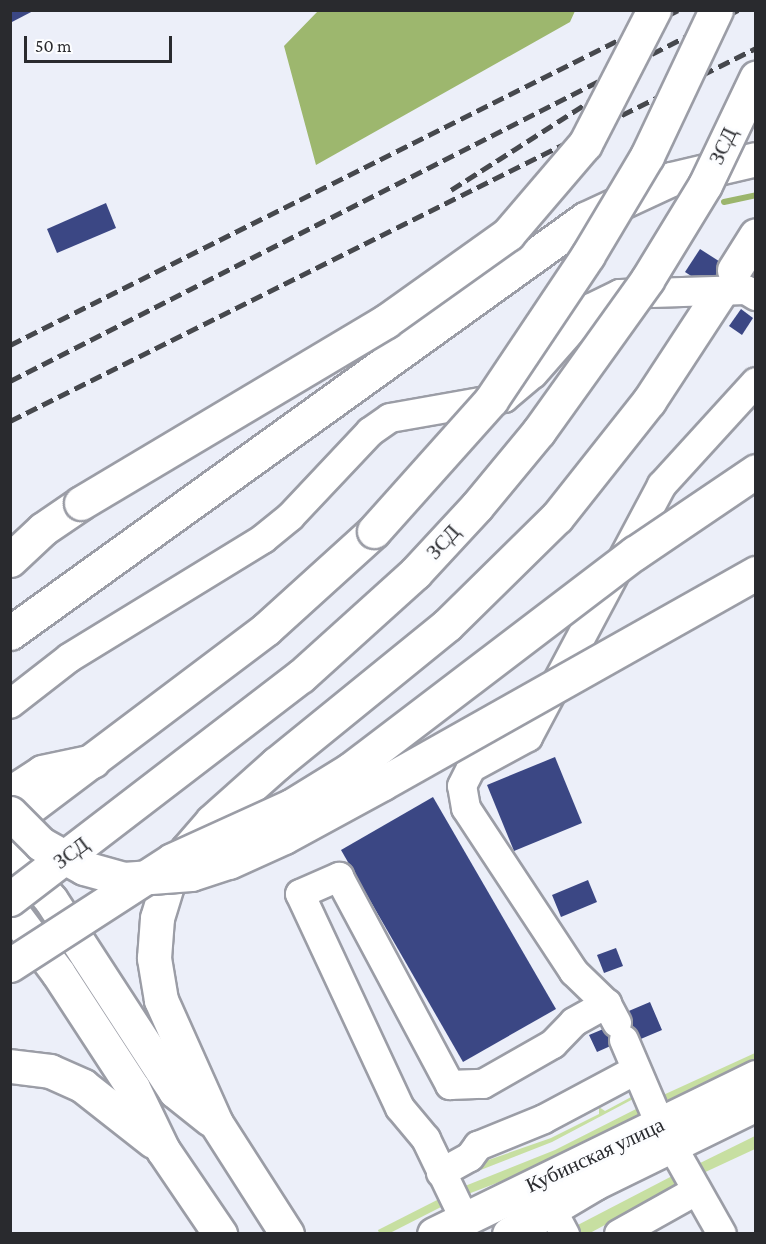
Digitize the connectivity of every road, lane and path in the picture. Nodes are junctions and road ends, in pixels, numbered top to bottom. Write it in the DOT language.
graph roads {
  1 [pos="654,10"];
  2 [pos="716,10"];
  3 [pos="756,78"];
  4 [pos="756,159"];
  5 [pos="756,235"];
  6 [pos="756,296"];
  7 [pos="756,382"];
  8 [pos="756,471"];
  9 [pos="10,560"];
  10 [pos="756,573"];
  11 [pos="10,633"];
  12 [pos="10,704"];
  13 [pos="93,761"];
  14 [pos="10,793"];
  15 [pos="10,813"];
  16 [pos="10,822"];
  17 [pos="10,852"];
  18 [pos="10,899"];
  19 [pos="10,909"];
  20 [pos="10,965"];
  21 [pos="616,1022"];
  22 [pos="10,1066"];
  23 [pos="636,1070"];
  24 [pos="756,1077"];
  25 [pos="756,1104"];
  26 [pos="216,1123"];
  27 [pos="666,1134"];
  28 [pos="163,1150"];
  29 [pos="441,1173"];
  30 [pos="696,1191"];
  31 [pos="190,1193"];
  32 [pos="464,1218"];
  33 [pos="558,1221"];
  34 [pos="201,1233"];
  35 [pos="220,1233"];
  36 [pos="287,1233"];
  37 [pos="434,1233"];
  38 [pos="509,1233"];
  39 [pos="619,1233"];
  40 [pos="722,1233"];
  1 -- 9 [label="main road, bridge"];
  2 -- 13 [label="main road, bridge"];
  3 -- 18 [label="main road, ЗСД, bridge"];
  4 -- 11 [label="main road"];
  5 -- 26 [label="main road"];
  6 -- 12 [label="lane"];
  7 -- 21 [label="lane"];
  8 -- 20 [label="main road, bridge"];
  10 -- 15 [label="main road, bridge"];
  13 -- 14 [label="main road"];
  13 -- 16 [label="main road"];
  17 -- 26 [label="main road"];
  19 -- 28 [label="main road"];
  21 -- 23 [label="lane"];
  21 -- 29 [label="lane"];
  22 -- 28 [label="main road"];
  23 -- 27 [label="lane"];
  23 -- 29 [label="lane"];
  24 -- 27 [label="main road, Кубинская улица"];
  25 -- 27 [label="main road, Кубинская улица"];
  26 -- 36 [label="main road"];
  27 -- 30 [label="lane"];
  27 -- 32 [label="main road, Кубинская улица"];
  27 -- 33 [label="main road, Кубинская улица"];
  28 -- 31 [label="main road"];
  29 -- 32 [label="lane"];
  30 -- 39 [label="lane"];
  30 -- 40 [label="lane"];
  31 -- 34 [label="main road"];
  31 -- 35 [label="main road"];
  32 -- 37 [label="main road, Кубинская улица"];
  33 -- 38 [label="main road, Кубинская улица"];
}
